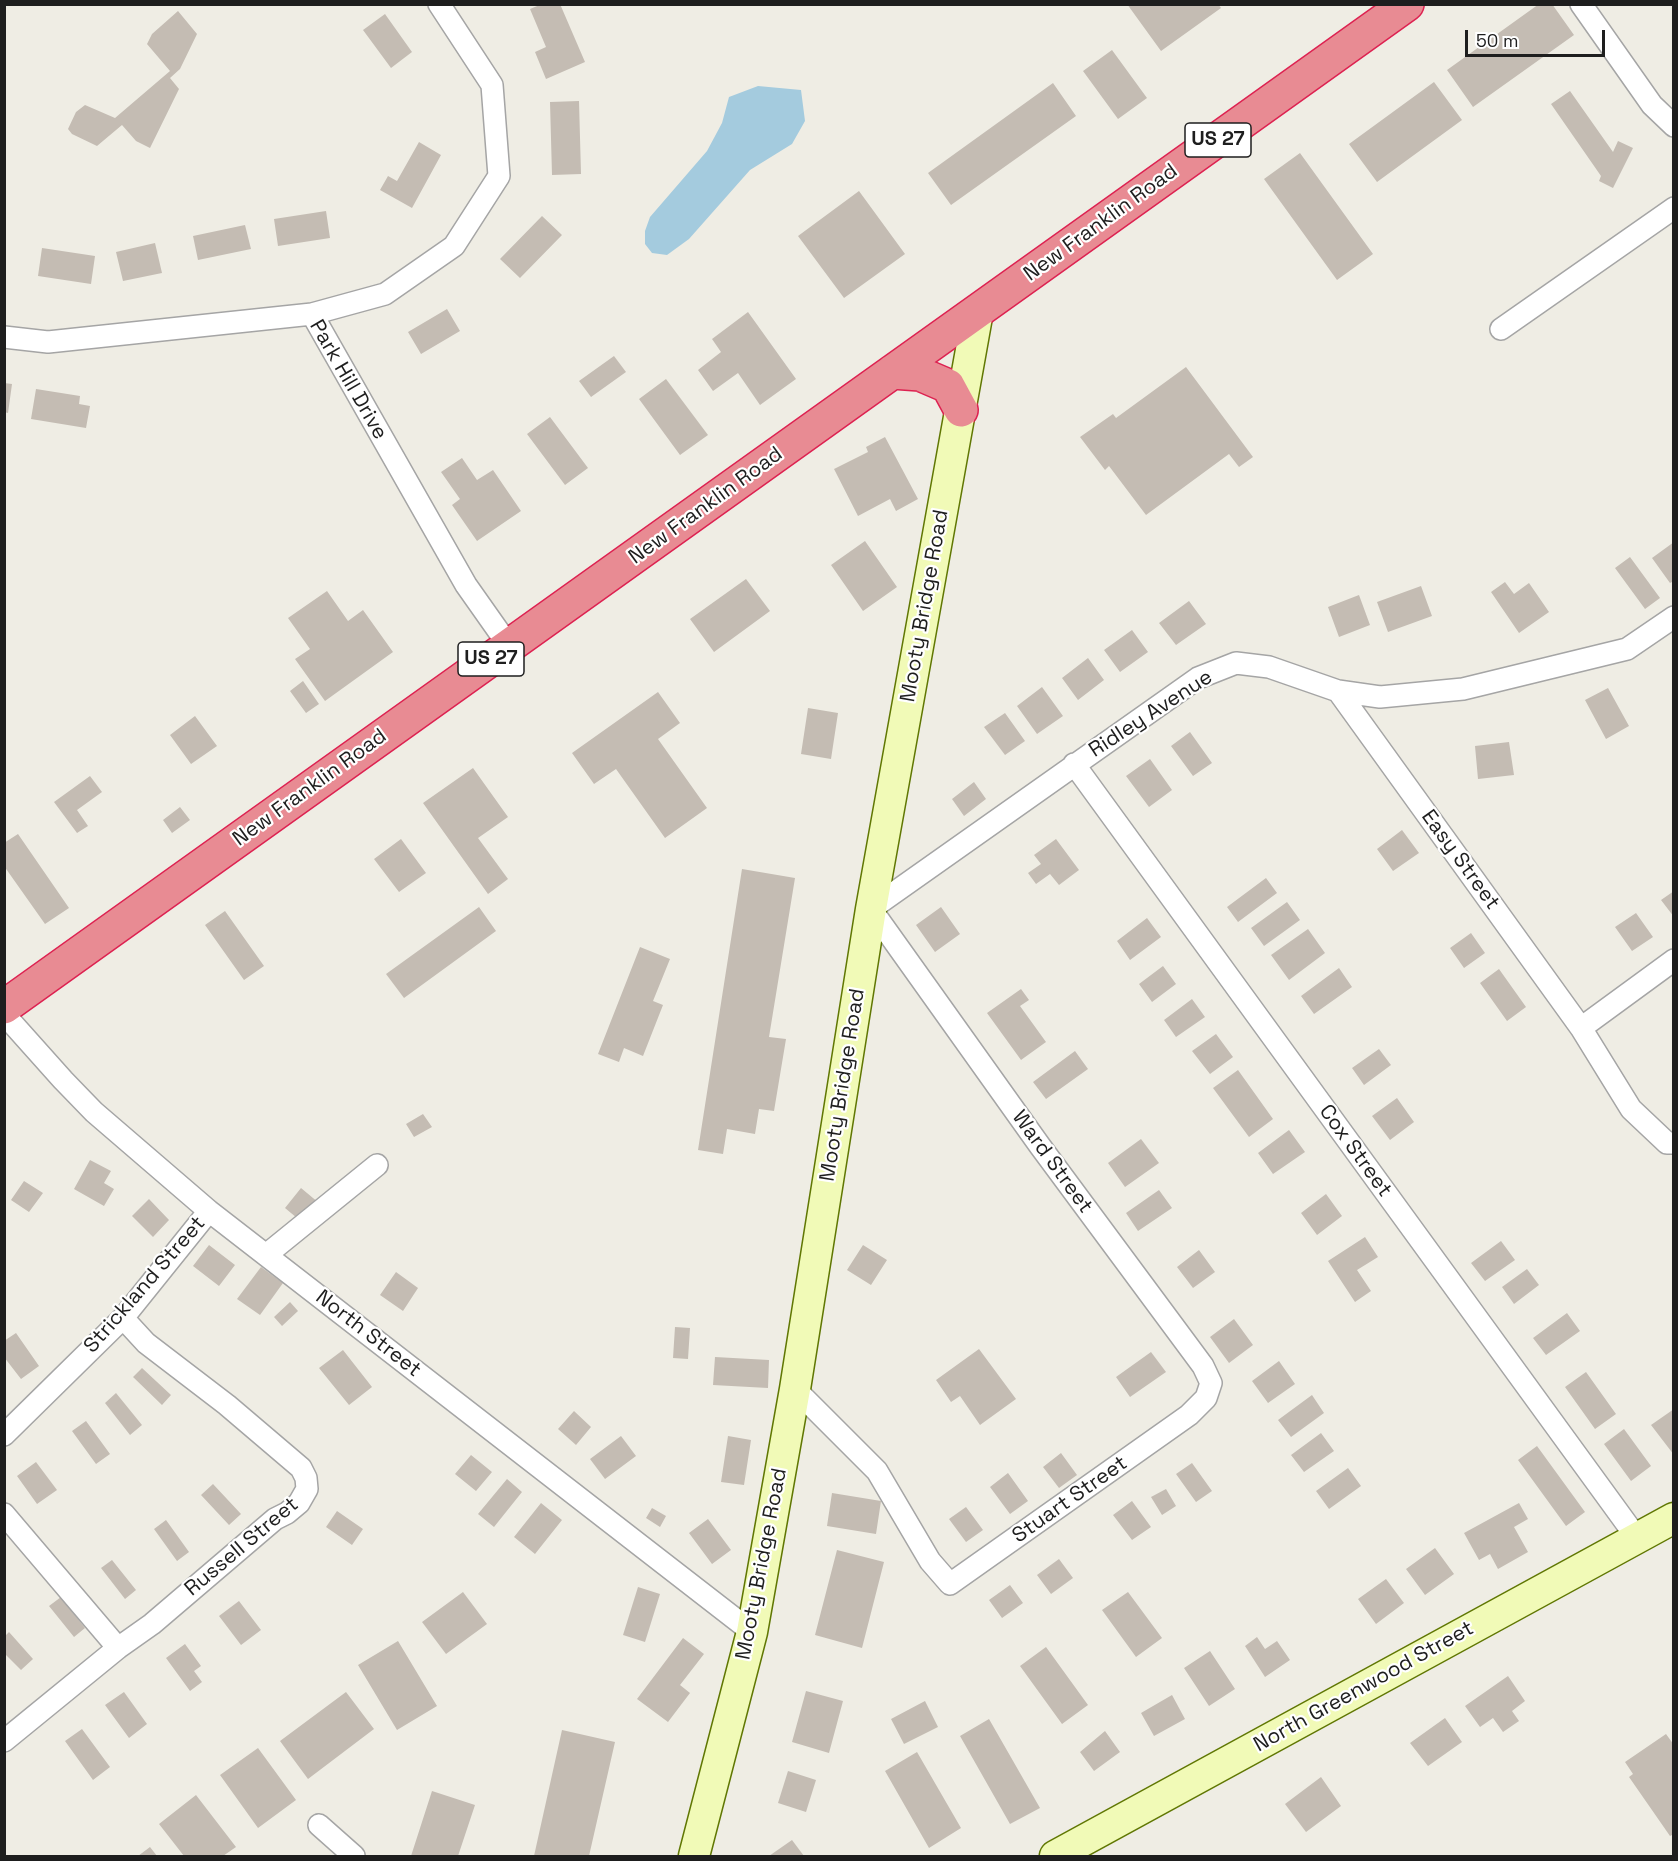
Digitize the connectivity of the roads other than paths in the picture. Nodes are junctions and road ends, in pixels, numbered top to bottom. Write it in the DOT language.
graph roads {
  1 [pos="440,4"];
  2 [pos="1407,4"];
  3 [pos="1581,4"];
  4 [pos="1674,126"];
  5 [pos="1674,208"];
  6 [pos="978,311"];
  7 [pos="312,314"];
  8 [pos="1501,329"];
  9 [pos="4,337"];
  10 [pos="892,372"];
  11 [pos="961,410"];
  12 [pos="1674,617"];
  13 [pos="509,646"];
  14 [pos="1338,691"];
  15 [pos="1074,764"];
  16 [pos="871,909"];
  17 [pos="1674,960"];
  18 [pos="4,1007"];
  19 [pos="4,1014"];
  20 [pos="1581,1028"];
  21 [pos="1674,1143"];
  22 [pos="377,1165"];
  23 [pos="209,1211"];
  24 [pos="266,1255"];
  25 [pos="123,1318"];
  26 [pos="795,1389"];
  27 [pos="1190,1415"];
  28 [pos="4,1435"];
  29 [pos="4,1514"];
  30 [pos="1674,1518"];
  31 [pos="1637,1538"];
  32 [pos="752,1632"];
  33 [pos="118,1648"];
  34 [pos="4,1741"];
  35 [pos="319,1825"];
  36 [pos="354,1857"];
  37 [pos="694,1857"];
  38 [pos="1054,1857"];
  1 -- 7 [label="street"];
  2 -- 6 [label="highway, New Franklin Road / US 27"];
  3 -- 4 [label="street"];
  5 -- 8 [label="street"];
  6 -- 10 [label="highway, New Franklin Road / US 27"];
  6 -- 11 [label="street, Mooty Bridge Road"];
  7 -- 9 [label="street, Park Hill Drive"];
  7 -- 13 [label="street, Park Hill Drive"];
  10 -- 11 [label="highway"];
  10 -- 13 [label="highway, New Franklin Road / US 27"];
  11 -- 16 [label="street, Mooty Bridge Road"];
  12 -- 14 [label="street, Ridley Avenue"];
  13 -- 18 [label="highway, New Franklin Road / US 27"];
  14 -- 15 [label="street, Ridley Avenue"];
  14 -- 20 [label="street, Easy Street"];
  15 -- 16 [label="street, Ridley Avenue"];
  15 -- 31 [label="street, Cox Street"];
  16 -- 26 [label="street, Mooty Bridge Road"];
  16 -- 27 [label="street, Ward Street"];
  17 -- 20 [label="street"];
  19 -- 23 [label="street, North Street"];
  20 -- 21 [label="street, Easy Street"];
  22 -- 24 [label="street"];
  23 -- 24 [label="street, North Street"];
  23 -- 25 [label="street, Strickland Street"];
  24 -- 32 [label="street, North Street"];
  25 -- 28 [label="street, Strickland Street"];
  25 -- 33 [label="street, Russell Street"];
  26 -- 27 [label="street, Stuart Street"];
  26 -- 32 [label="street, Mooty Bridge Road"];
  29 -- 33 [label="street"];
  30 -- 31 [label="street, North Greenwood Street"];
  31 -- 38 [label="street, North Greenwood Street"];
  32 -- 37 [label="street, Mooty Bridge Road"];
  33 -- 34 [label="street, Russell Street"];
  35 -- 36 [label="street"];
}
